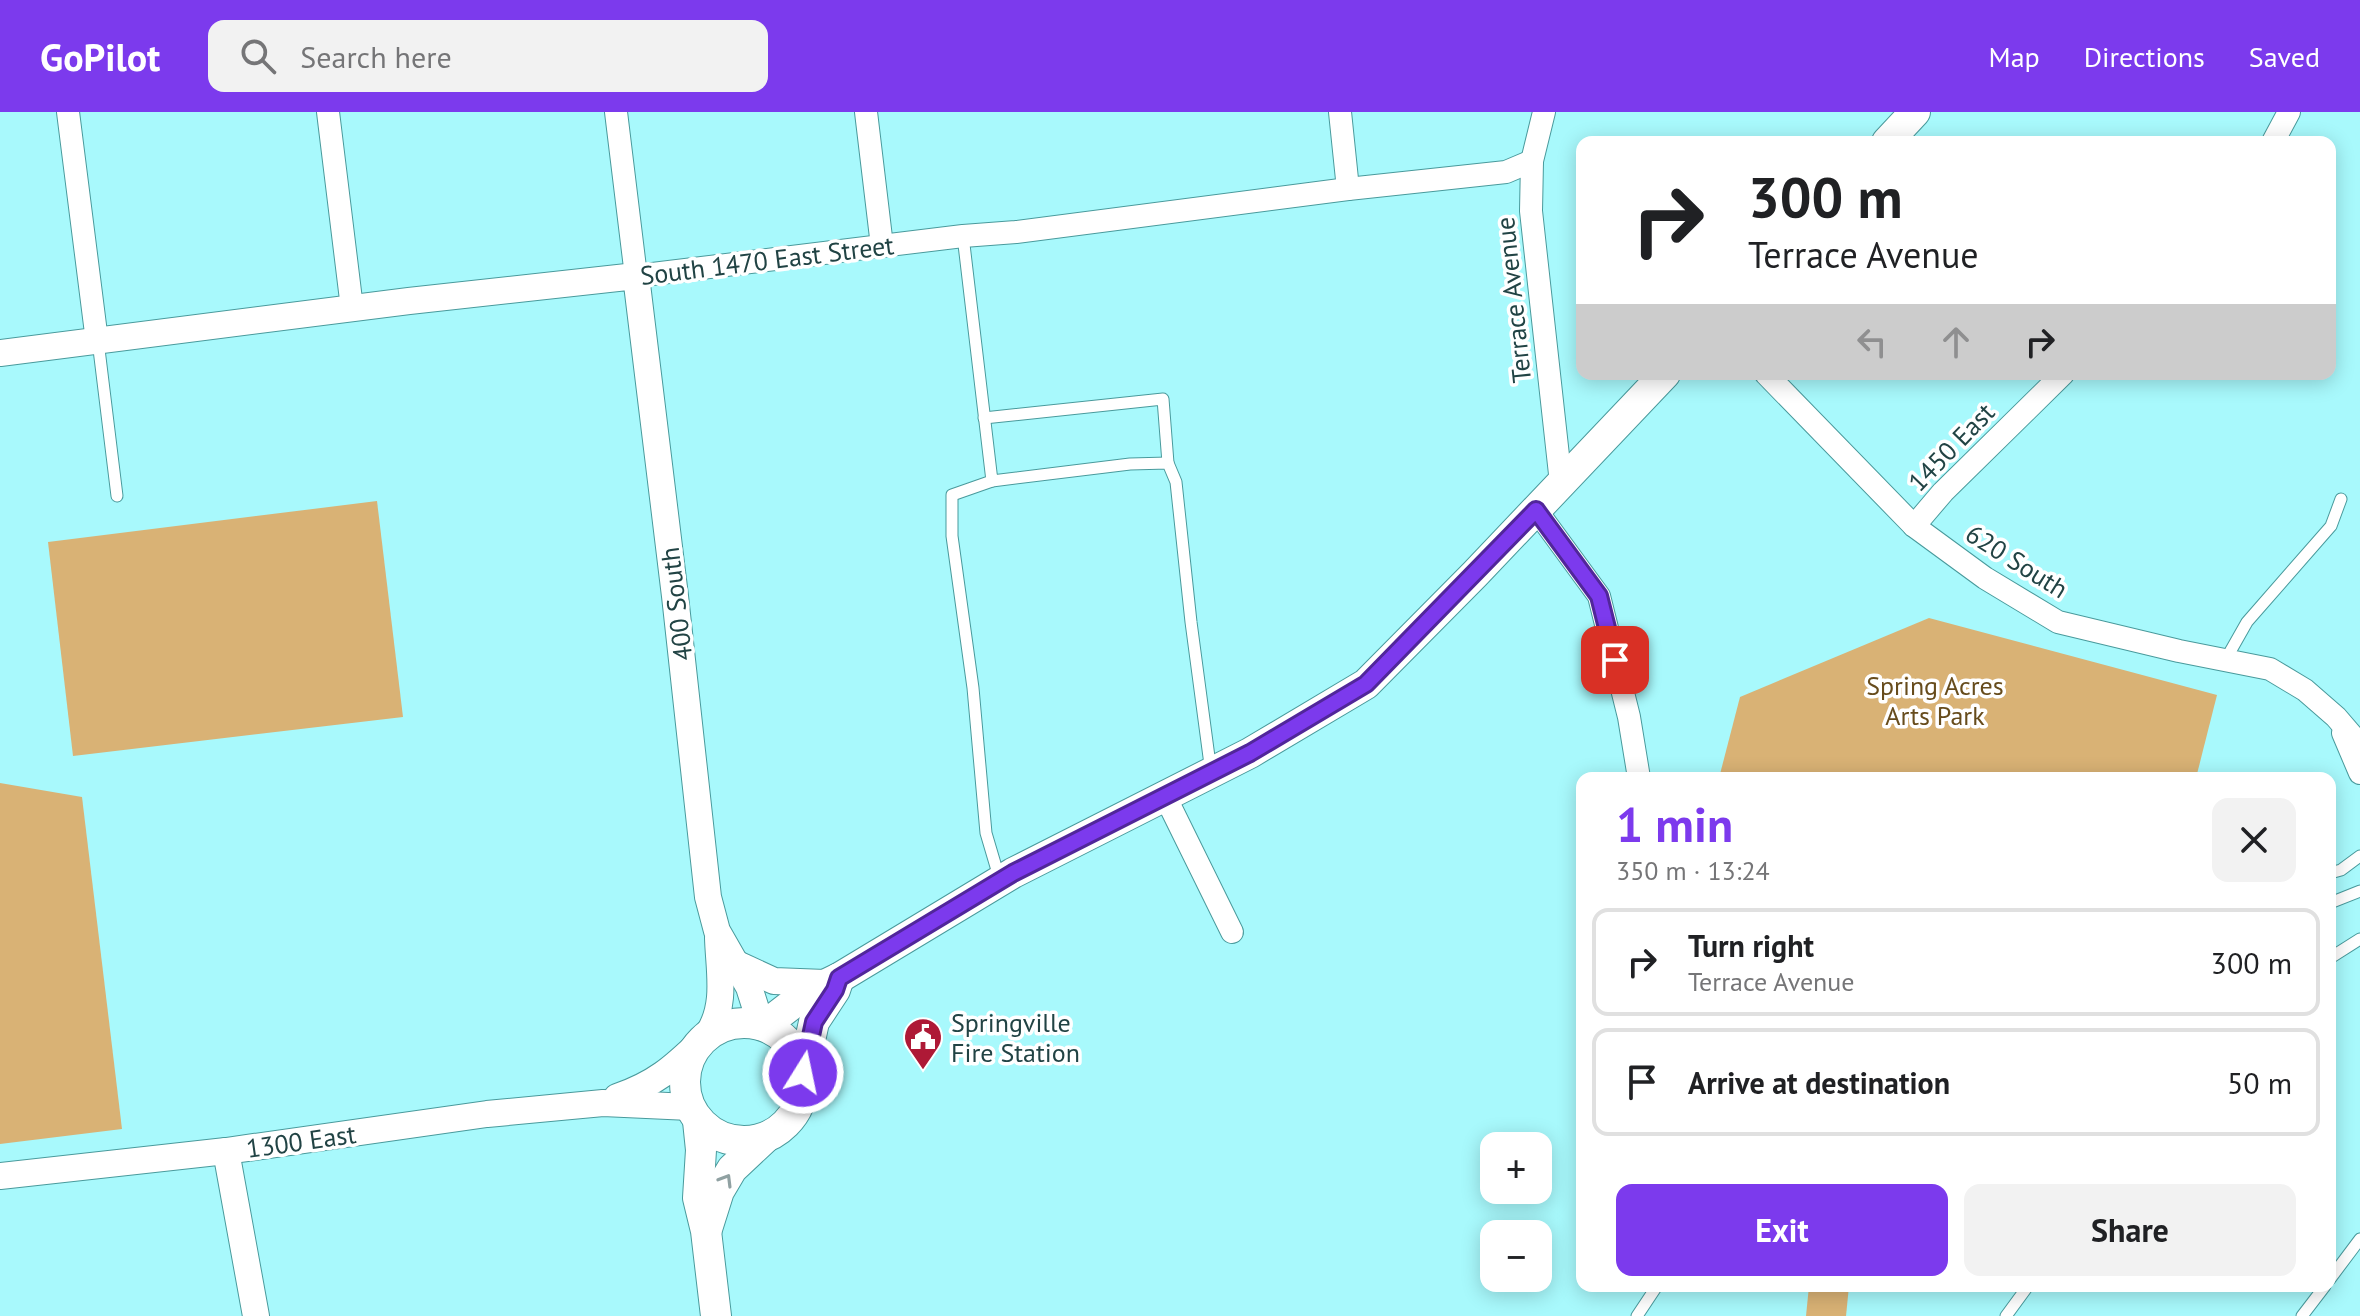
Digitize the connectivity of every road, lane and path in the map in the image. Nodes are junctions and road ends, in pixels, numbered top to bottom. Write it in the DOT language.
graph roads {
  1 [pos="68,112"];
  2 [pos="328,112"];
  3 [pos="616,112"];
  4 [pos="866,112"];
  5 [pos="1340,112"];
  6 [pos="1544,112"];
  7 [pos="1915,112"];
  8 [pos="2289,112"];
  9 [pos="1893,136"];
  10 [pos="2276,136"];
  11 [pos="1532,161"];
  12 [pos="1348,189"];
  13 [pos="963,236"];
  14 [pos="882,246"];
  15 [pos="636,276"];
  16 [pos="352,308"];
  17 [pos="97,341"];
  18 [pos="0,353"];
  19 [pos="1659,380"];
  20 [pos="1772,380"];
  21 [pos="2057,380"];
  22 [pos="984,418"];
  23 [pos="1168,463"];
  24 [pos="992,481"];
  25 [pos="1561,483"];
  26 [pos="117,496"];
  27 [pos="2341,499"];
  28 [pos="1536,510"];
  29 [pos="1914,526"];
  30 [pos="2226,659"];
  31 [pos="2336,717"];
  32 [pos="2360,745"];
  33 [pos="1638,772"];
  34 [pos="1211,773"];
  35 [pos="2360,773"];
  36 [pos="1165,796"];
  37 [pos="2360,856"];
  38 [pos="2336,871"];
  39 [pos="1000,881"];
  40 [pos="2360,891"];
  41 [pos="2336,901"];
  42 [pos="717,931"];
  43 [pos="1232,932"];
  44 [pos="2360,939"];
  45 [pos="2336,954"];
  46 [pos="735,963"];
  47 [pos="832,981"];
  48 [pos="763,1025"];
  49 [pos="705,1038"];
  50 [pos="803,1073"];
  51 [pos="603,1103"];
  52 [pos="694,1114"];
  53 [pos="764,1139"];
  54 [pos="226,1151"];
  55 [pos="0,1176"];
  56 [pos="706,1231"];
  57 [pos="2360,1239"];
  58 [pos="2336,1271"];
  59 [pos="1653,1292"];
  60 [pos="2024,1292"];
  61 [pos="2320,1292"];
  62 [pos="256,1316"];
  63 [pos="716,1316"];
  64 [pos="1637,1316"];
  65 [pos="2006,1316"];
  66 [pos="2302,1316"];
  1 -- 17 [label="street"];
  2 -- 16 [label="street"];
  3 -- 15 [label="street"];
  4 -- 14 [label="street"];
  5 -- 12 [label="street"];
  6 -- 11 [label="street, Terrace Avenue"];
  7 -- 9 [label="main road"];
  8 -- 10 [label="street"];
  11 -- 12 [label="street, South 1470 East Street"];
  11 -- 25 [label="street, Terrace Avenue"];
  12 -- 13 [label="street, South 1470 East Street"];
  13 -- 14 [label="street, South 1470 East Street"];
  13 -- 22 [label="lane"];
  14 -- 15 [label="street, South 1470 East Street"];
  15 -- 16 [label="street, South 1470 East Street"];
  15 -- 42 [label="street, 400 South"];
  16 -- 17 [label="street, South 1470 East Street"];
  17 -- 18 [label="street, South 1470 East Street"];
  17 -- 26 [label="lane"];
  19 -- 25 [label="main road"];
  20 -- 29 [label="street, 620 South"];
  21 -- 29 [label="street, 1450 East"];
  22 -- 23 [label="lane"];
  22 -- 24 [label="lane"];
  23 -- 24 [label="lane"];
  23 -- 34 [label="lane"];
  24 -- 39 [label="lane"];
  25 -- 28 [label="main road"];
  27 -- 30 [label="lane"];
  28 -- 33 [label="street"];
  28 -- 34 [label="main road"];
  29 -- 30 [label="street, 620 South"];
  30 -- 31 [label="street, 620 South"];
  31 -- 32 [label="street, 620 South"];
  31 -- 35 [label="street, 620 South"];
  34 -- 36 [label="main road"];
  36 -- 39 [label="main road"];
  36 -- 43 [label="street"];
  37 -- 38 [label="lane"];
  39 -- 47 [label="main road"];
  40 -- 41 [label="lane"];
  42 -- 46 [label="street, 400 South"];
  42 -- 49 [label="street, 400 South"];
  44 -- 45 [label="lane"];
  46 -- 47 [label="street"];
  46 -- 48 [label="street, 400 South"];
  47 -- 48 [label="main road"];
  47 -- 50 [label="main road"];
  48 -- 49 [label="main road"];
  48 -- 50 [label="main road"];
  49 -- 51 [label="street, 1300 East"];
  49 -- 52 [label="main road"];
  50 -- 53 [label="main road"];
  51 -- 52 [label="street, 1300 East"];
  51 -- 54 [label="street, 1300 East"];
  52 -- 53 [label="main road"];
  52 -- 56 [label="main road"];
  56 -- 53 [label="main road, one-way"];
  54 -- 55 [label="street, 1300 East"];
  54 -- 62 [label="street"];
  56 -- 63 [label="main road"];
  57 -- 58 [label="lane"];
  59 -- 64 [label="lane"];
  60 -- 65 [label="lane"];
  61 -- 66 [label="lane"];
}
